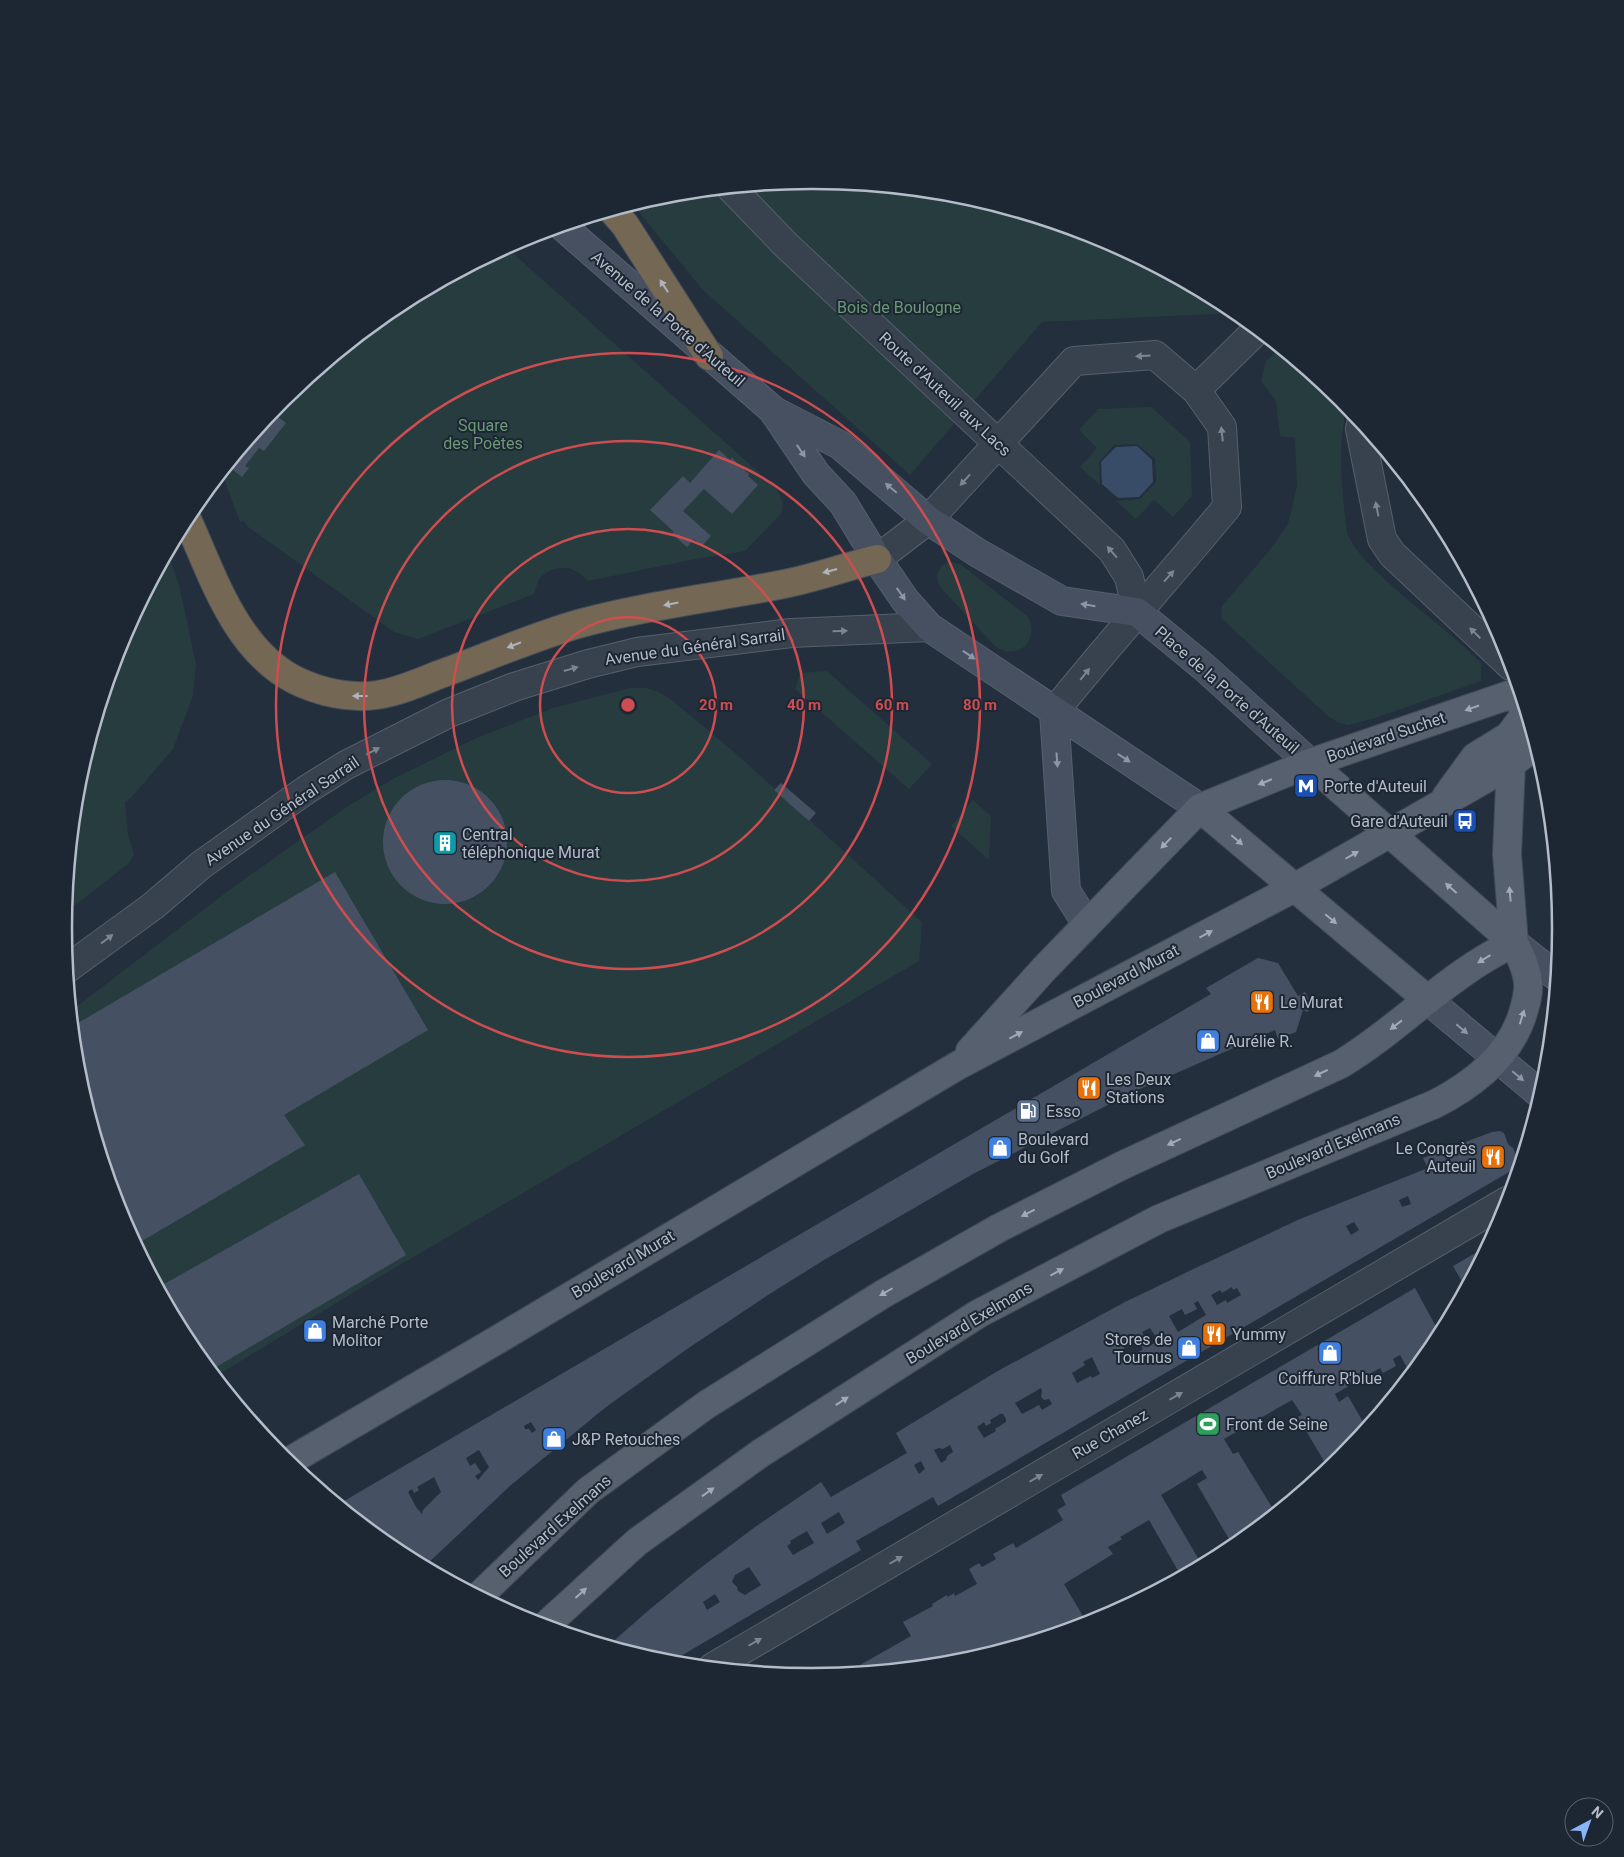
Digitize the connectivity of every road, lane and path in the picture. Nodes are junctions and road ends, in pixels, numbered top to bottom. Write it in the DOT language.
graph roads {
  1 [pos="737,193"];
  2 [pos="617,215"];
  3 [pos="567,231"];
  4 [pos="1252,335"];
  5 [pos="710,356"];
  6 [pos="1196,390"];
  7 [pos="774,411"];
  8 [pos="1361,433"];
  9 [pos="998,444"];
  10 [pos="928,520"];
  11 [pos="191,529"];
  12 [pos="877,559"];
  13 [pos="1137,612"];
  14 [pos="929,627"];
  15 [pos="1498,654"];
  16 [pos="1513,694"];
  17 [pos="1054,712"];
  18 [pos="1521,720"];
  19 [pos="1529,750"];
  20 [pos="1310,763"];
  21 [pos="1511,764"];
  22 [pos="1441,804"];
  23 [pos="1200,808"];
  24 [pos="1389,833"];
  25 [pos="1294,888"];
  26 [pos="1087,924"];
  27 [pos="1514,943"];
  28 [pos="73,964"];
  29 [pos="1550,971"];
  30 [pos="1428,1000"];
  31 [pos="1497,1058"];
  32 [pos="957,1066"];
  33 [pos="1533,1088"];
  34 [pos="1442,1100"];
  35 [pos="1496,1208"];
  36 [pos="296,1457"];
  37 [pos="484,1591"];
  38 [pos="551,1620"];
  39 [pos="721,1662"];
  1 -- 9 [label="street, Route d'Auteuil aux Lacs"];
  5 -- 2 [label="highway, one-way"];
  3 -- 5 [label="main road, Avenue de la Porte d'Auteuil"];
  4 -- 6 [label="street"];
  5 -- 7 [label="main road, Avenue de la Porte d'Auteuil"];
  6 -- 9 [label="street, one-way"];
  13 -- 6 [label="street, one-way"];
  10 -- 7 [label="main road, Avenue de la Porte d'Auteuil, one-way"];
  7 -- 12 [label="main road, Avenue de la Porte d'Auteuil, one-way"];
  15 -- 8 [label="street, one-way"];
  9 -- 10 [label="street, one-way"];
  13 -- 9 [label="street, Route d'Auteuil aux Lacs, one-way"];
  10 -- 12 [label="street"];
  13 -- 10 [label="main road, one-way"];
  12 -- 11 [label="highway, one-way"];
  12 -- 14 [label="main road, one-way"];
  17 -- 13 [label="street, one-way"];
  13 -- 20 [label="main road, Place de la Porte d'Auteuil"];
  14 -- 17 [label="main road, one-way"];
  28 -- 14 [label="street, Avenue du Général Sarrail, one-way"];
  16 -- 20 [label="main road, Boulevard Suchet, one-way"];
  17 -- 23 [label="main road, one-way"];
  17 -- 26 [label="main road, one-way"];
  18 -- 22 [label="main road"];
  19 -- 21 [label="main road"];
  20 -- 23 [label="main road, Boulevard Suchet, one-way"];
  20 -- 24 [label="main road, Place de la Porte d'Auteuil"];
  21 -- 22 [label="main road"];
  27 -- 21 [label="main road, one-way"];
  22 -- 24 [label="main road"];
  23 -- 25 [label="main road, one-way"];
  23 -- 26 [label="main road, Boulevard Murat, one-way"];
  25 -- 24 [label="main road, one-way"];
  27 -- 24 [label="main road, Place de la Porte d'Auteuil, one-way"];
  25 -- 30 [label="main road, one-way"];
  32 -- 25 [label="main road, Boulevard Murat, one-way"];
  26 -- 32 [label="main road, Boulevard Murat"];
  27 -- 29 [label="main road"];
  27 -- 30 [label="main road, one-way"];
  31 -- 27 [label="main road, Place de la Porte d'Auteuil, one-way"];
  30 -- 31 [label="main road, one-way"];
  30 -- 37 [label="main road, Boulevard Exelmans, one-way"];
  31 -- 33 [label="main road, one-way"];
  31 -- 34 [label="main road, Place de la Porte d'Auteuil"];
  32 -- 36 [label="main road, Boulevard Murat"];
  38 -- 34 [label="main road, Boulevard Exelmans, one-way"];
  39 -- 35 [label="street, Rue Chanez, one-way"];
}
